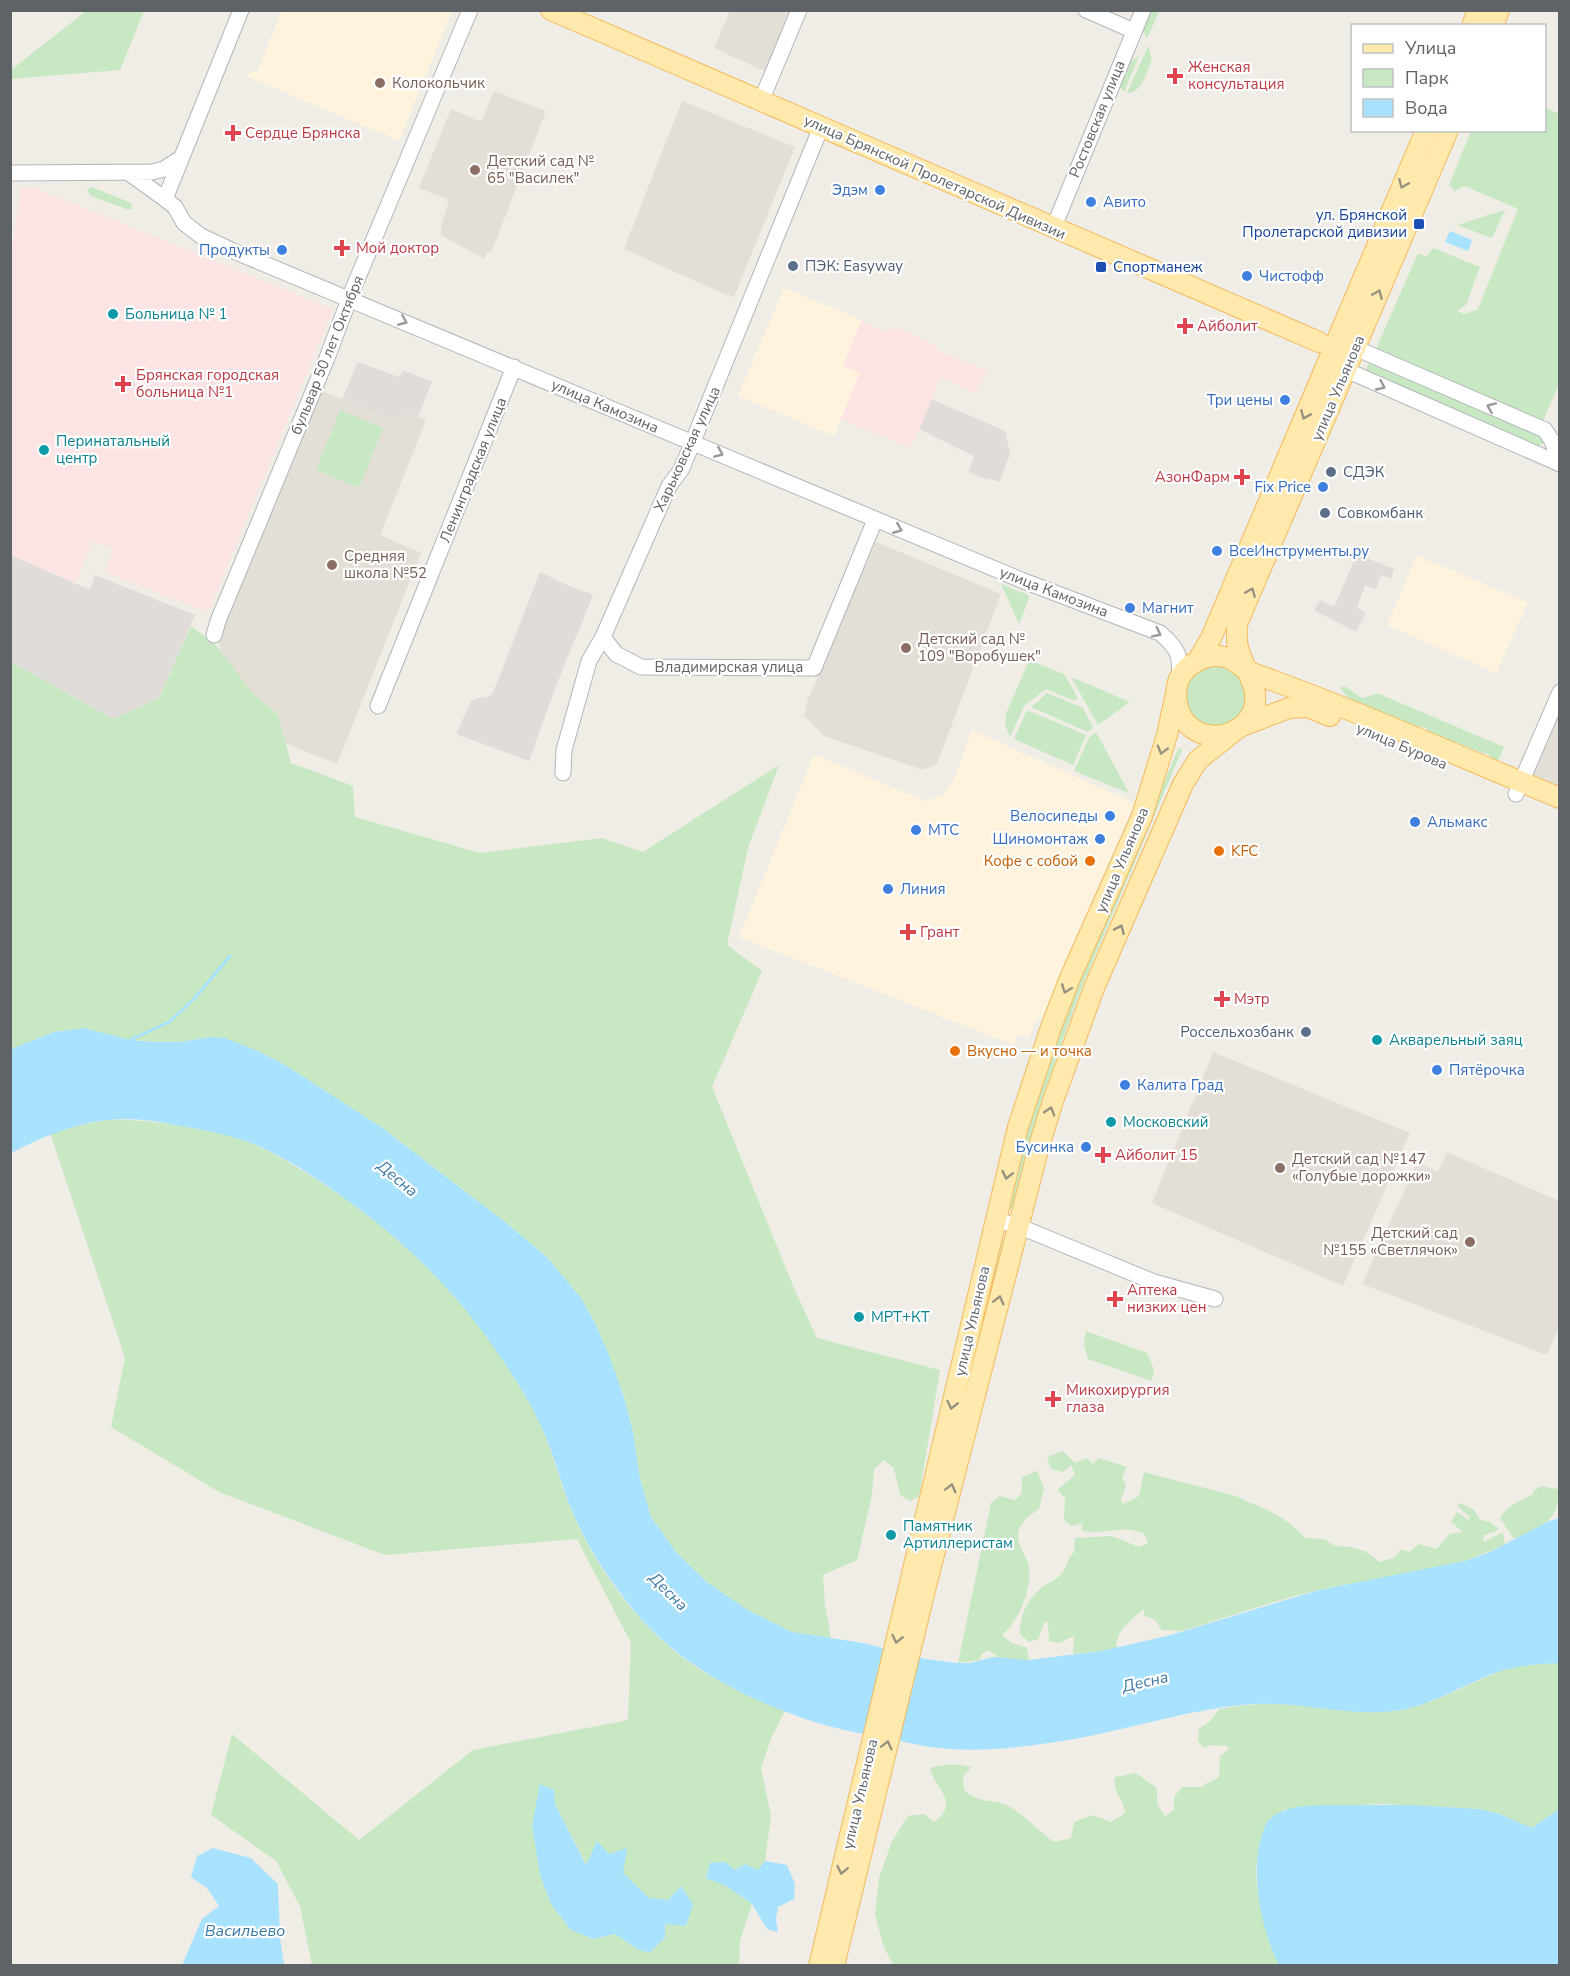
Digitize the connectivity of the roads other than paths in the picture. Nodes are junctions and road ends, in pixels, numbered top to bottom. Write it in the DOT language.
graph roads {
  1 [pos="242,10"];
  2 [pos="470,10"];
  3 [pos="551,10"];
  4 [pos="799,10"];
  5 [pos="1086,10"];
  6 [pos="1143,10"];
  7 [pos="1134,31"];
  8 [pos="761,101"];
  9 [pos="821,128"];
  10 [pos="1425,132"];
  11 [pos="1447,132"];
  12 [pos="181,158"];
  13 [pos="10,173"];
  14 [pos="129,173"];
  15 [pos="165,199"];
  16 [pos="1053,228"];
  17 [pos="349,298"];
  18 [pos="1328,341"];
  19 [pos="1355,348"];
  20 [pos="1327,362"];
  21 [pos="514,367"];
  22 [pos="1345,370"];
  23 [pos="693,442"];
  24 [pos="1560,463"];
  25 [pos="875,520"];
  26 [pos="214,635"];
  27 [pos="603,637"];
  28 [pos="1198,660"];
  29 [pos="1246,670"];
  30 [pos="1178,687"];
  31 [pos="1560,692"];
  32 [pos="378,706"];
  33 [pos="1237,730"];
  34 [pos="563,772"];
  35 [pos="1519,788"];
  36 [pos="1560,798"];
  37 [pos="1560,812"];
  38 [pos="996,1220"];
  39 [pos="1018,1226"];
  40 [pos="1215,1299"];
  41 [pos="918,1584"];
  42 [pos="819,1965"];
  43 [pos="834,1965"];
  1 -- 12 [label="street"];
  2 -- 17 [label="street, бульвар 50 лет Октября"];
  3 -- 8 [label="main road, улица Брянской Пролетарской Дивизии"];
  4 -- 8 [label="street"];
  5 -- 7 [label="street"];
  6 -- 7 [label="street, Ростовская улица"];
  7 -- 16 [label="street, Ростовская улица"];
  8 -- 9 [label="main road, улица Брянской Пролетарской Дивизии"];
  9 -- 16 [label="main road, улица Брянской Пролетарской Дивизии"];
  9 -- 23 [label="street, Харьковская улица"];
  10 -- 18 [label="main road, улица Ульянова, one-way"];
  19 -- 11 [label="main road, улица Ульянова, one-way"];
  12 -- 14 [label="street"];
  12 -- 15 [label="street"];
  13 -- 14 [label="street"];
  14 -- 15 [label="street, улица Камозина"];
  15 -- 17 [label="street, улица Камозина"];
  16 -- 18 [label="main road, улица Брянской Пролетарской Дивизии"];
  17 -- 21 [label="street, улица Камозина, one-way"];
  17 -- 26 [label="street, бульвар 50 лет Октября"];
  18 -- 19 [label="street, улица Брянской Пролетарской Дивизии"];
  18 -- 20 [label="main road, улица Ульянова"];
  19 -- 22 [label="main road, улица Ульянова"];
  24 -- 19 [label="street, улица Брянской Пролетарской Дивизии, one-way"];
  20 -- 22 [label="street, улица Брянской Пролетарской Дивизии"];
  20 -- 28 [label="main road, улица Ульянова, one-way"];
  21 -- 23 [label="street, улица Камозина"];
  21 -- 32 [label="street, Ленинградская улица"];
  22 -- 24 [label="street, улица Брянской Пролетарской Дивизии, one-way"];
  29 -- 22 [label="main road, улица Ульянова, one-way"];
  23 -- 25 [label="street, улица Камозина, one-way"];
  23 -- 27 [label="street, Харьковская улица"];
  25 -- 27 [label="street, Владимирская улица"];
  25 -- 30 [label="street, улица Камозина, one-way"];
  27 -- 34 [label="street, Харьковская улица"];
  28 -- 29 [label="main road"];
  28 -- 30 [label="main road"];
  29 -- 33 [label="main road"];
  29 -- 35 [label="main road, улица Бурова"];
  30 -- 33 [label="main road"];
  30 -- 38 [label="main road, улица Ульянова, one-way"];
  31 -- 35 [label="street"];
  33 -- 35 [label="main road, улица Бурова"];
  39 -- 33 [label="main road, улица Ульянова, one-way"];
  35 -- 36 [label="main road, улица Бурова"];
  35 -- 37 [label="main road, улица Бурова"];
  38 -- 39 [label="street"];
  38 -- 41 [label="main road, улица Ульянова, one-way"];
  39 -- 40 [label="street"];
  41 -- 39 [label="main road, улица Ульянова, one-way"];
  41 -- 42 [label="main road, улица Ульянова, one-way"];
  43 -- 41 [label="main road, улица Ульянова, one-way"];
}
